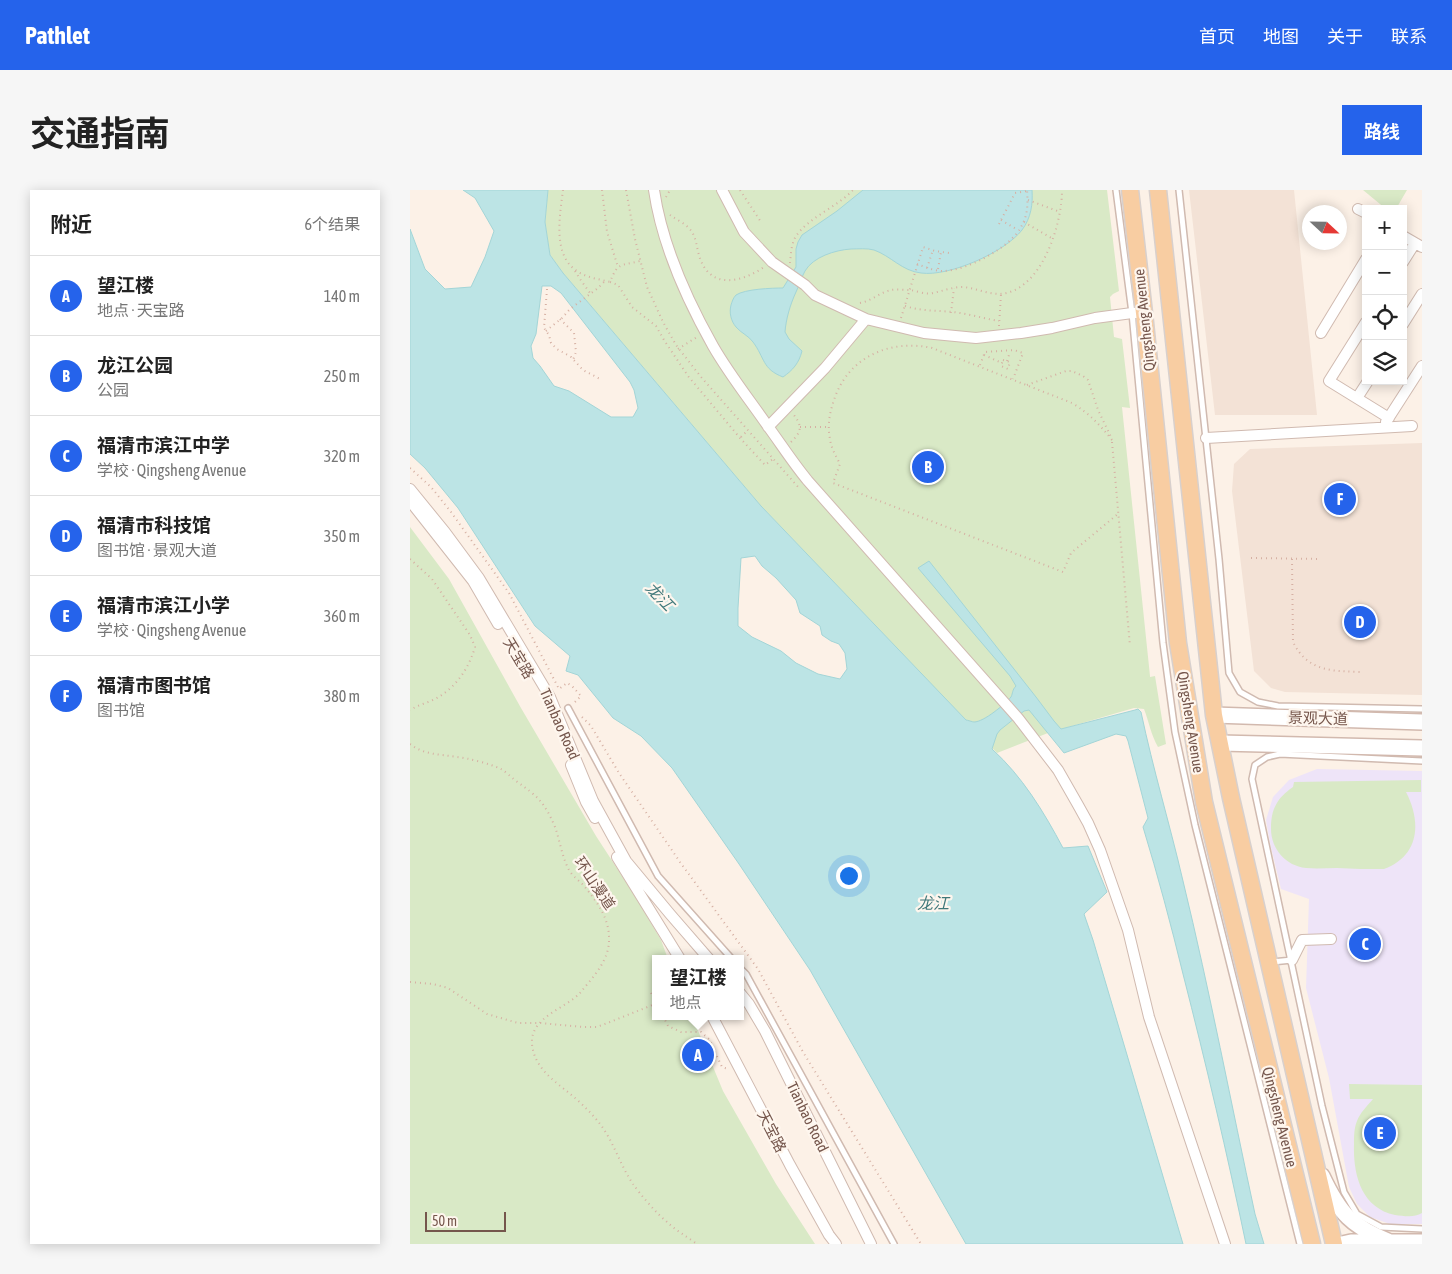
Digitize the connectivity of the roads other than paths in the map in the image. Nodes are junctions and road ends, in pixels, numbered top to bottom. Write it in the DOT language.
graph roads {
  1 [pos="654,190"];
  2 [pos="722,190"];
  3 [pos="1116,190"];
  4 [pos="1130,190"];
  5 [pos="1158,190"];
  6 [pos="1179,190"];
  7 [pos="1407,238"];
  8 [pos="1418,245"];
  9 [pos="1407,257"];
  10 [pos="1362,266"];
  11 [pos="1422,294"];
  12 [pos="1138,313"];
  13 [pos="1407,318"];
  14 [pos="866,319"];
  15 [pos="1362,328"];
  16 [pos="1321,333"];
  17 [pos="1422,366"];
  18 [pos="1365,385"];
  19 [pos="1357,398"];
  20 [pos="1389,418"];
  21 [pos="1412,426"];
  22 [pos="768,427"];
  23 [pos="1382,427"];
  24 [pos="1206,438"];
  25 [pos="410,489"];
  26 [pos="410,501"];
  27 [pos="568,708"];
  28 [pos="1422,709"];
  29 [pos="1214,715"];
  30 [pos="1422,722"];
  31 [pos="1220,743"];
  32 [pos="1422,748"];
  33 [pos="1422,761"];
  34 [pos="1331,939"];
  35 [pos="678,955"];
  36 [pos="706,955"];
  37 [pos="728,955"];
  38 [pos="1292,960"];
  39 [pos="1270,962"];
  40 [pos="744,973"];
  41 [pos="744,998"];
  42 [pos="714,1020"];
  43 [pos="1316,1163"];
  44 [pos="1422,1229"];
  45 [pos="1390,1242"];
  46 [pos="1422,1242"];
  47 [pos="836,1244"];
  48 [pos="871,1244"];
  49 [pos="894,1244"];
  50 [pos="1225,1244"];
  51 [pos="1300,1244"];
  52 [pos="1312,1244"];
  53 [pos="1334,1244"];
  54 [pos="1342,1244"];
  1 -- 22 [label="street"];
  2 -- 14 [label="street"];
  3 -- 12 [label="lane"];
  4 -- 12 [label="main road, Qingsheng Avenue"];
  5 -- 29 [label="main road, Qingsheng Avenue"];
  6 -- 24 [label="lane"];
  7 -- 8 [label="street"];
  8 -- 9 [label="street"];
  10 -- 16 [label="street"];
  11 -- 13 [label="street"];
  12 -- 14 [label="street"];
  12 -- 51 [label="lane"];
  12 -- 52 [label="main road, Qingsheng Avenue"];
  14 -- 22 [label="street"];
  15 -- 19 [label="street"];
  17 -- 20 [label="street"];
  18 -- 19 [label="street"];
  19 -- 20 [label="street"];
  20 -- 23 [label="street"];
  21 -- 23 [label="street"];
  22 -- 50 [label="street"];
  23 -- 24 [label="street"];
  24 -- 28 [label="lane"];
  25 -- 36 [label="street, Tianbao Road"];
  26 -- 35 [label="street, 天宝路"];
  27 -- 37 [label="lane"];
  29 -- 30 [label="street, 景观大道"];
  29 -- 31 [label="main road, Qingsheng Avenue"];
  31 -- 32 [label="street, 景观大道"];
  31 -- 39 [label="main road, Qingsheng Avenue"];
  33 -- 38 [label="lane"];
  34 -- 38 [label="street"];
  38 -- 39 [label="lane"];
  38 -- 44 [label="lane"];
  39 -- 43 [label="main road, Qingsheng Avenue"];
  40 -- 49 [label="lane"];
  41 -- 48 [label="street, Tianbao Road"];
  42 -- 47 [label="street, 天宝路"];
  43 -- 45 [label="street"];
  43 -- 53 [label="main road, Qingsheng Avenue"];
  45 -- 46 [label="street"];
  45 -- 54 [label="street"];
}
